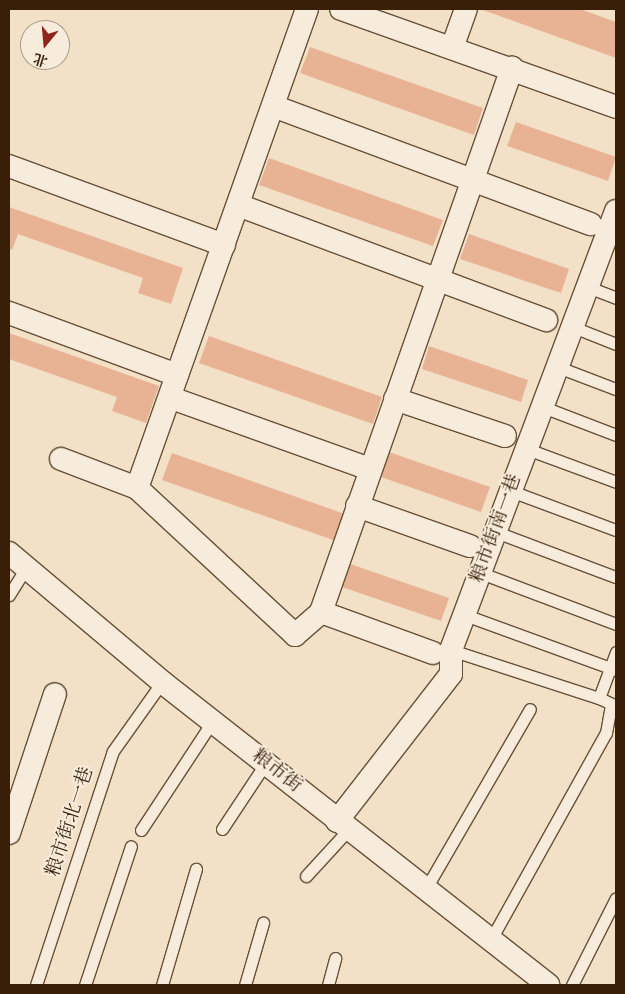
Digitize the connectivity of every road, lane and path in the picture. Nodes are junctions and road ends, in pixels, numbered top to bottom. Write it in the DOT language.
graph roads {
  1 [pos="306,9"];
  2 [pos="341,9"];
  3 [pos="466,9"];
  4 [pos="452,48"];
  5 [pos="512,68"];
  6 [pos="273,106"];
  7 [pos="616,107"];
  8 [pos="9,166"];
  9 [pos="472,180"];
  10 [pos="238,205"];
  11 [pos="616,211"];
  12 [pos="591,224"];
  13 [pos="224,245"];
  14 [pos="609,253"];
  15 [pos="437,279"];
  16 [pos="588,287"];
  17 [pos="616,298"];
  18 [pos="9,312"];
  19 [pos="546,320"];
  20 [pos="573,327"];
  21 [pos="616,344"];
  22 [pos="558,367"];
  23 [pos="177,375"];
  24 [pos="616,389"];
  25 [pos="395,399"];
  26 [pos="177,400"];
  27 [pos="543,407"];
  28 [pos="616,435"];
  29 [pos="505,436"];
  30 [pos="527,449"];
  31 [pos="61,459"];
  32 [pos="370,469"];
  33 [pos="616,482"];
  34 [pos="137,488"];
  35 [pos="511,492"];
  36 [pos="358,506"];
  37 [pos="616,530"];
  38 [pos="496,532"];
  39 [pos="470,546"];
  40 [pos="9,553"];
  41 [pos="26,568"];
  42 [pos="481,573"];
  43 [pos="616,577"];
  44 [pos="9,595"];
  45 [pos="321,612"];
  46 [pos="465,615"];
  47 [pos="616,624"];
  48 [pos="442,652"];
  49 [pos="616,652"];
  50 [pos="613,669"];
  51 [pos="162,682"];
  52 [pos="55,694"];
  53 [pos="599,698"];
  54 [pos="614,705"];
  55 [pos="530,709"];
  56 [pos="212,722"];
  57 [pos="265,764"];
  58 [pos="343,825"];
  59 [pos="222,829"];
  60 [pos="141,830"];
  61 [pos="9,833"];
  62 [pos="131,846"];
  63 [pos="196,869"];
  64 [pos="306,876"];
  65 [pos="425,890"];
  66 [pos="616,898"];
  67 [pos="263,923"];
  68 [pos="490,942"];
  69 [pos="336,958"];
  70 [pos="36,985"];
  71 [pos="85,985"];
  72 [pos="162,985"];
  73 [pos="245,985"];
  74 [pos="328,985"];
  75 [pos="548,985"];
  76 [pos="572,985"];
  1 -- 6 [label="street"];
  2 -- 4 [label="street"];
  3 -- 4 [label="street"];
  4 -- 5 [label="street"];
  5 -- 7 [label="street"];
  5 -- 9 [label="street"];
  6 -- 9 [label="street"];
  6 -- 10 [label="street"];
  8 -- 13 [label="street"];
  9 -- 12 [label="street"];
  9 -- 15 [label="street"];
  10 -- 13 [label="street"];
  10 -- 15 [label="street"];
  11 -- 14 [label="street, 粮市街南一巷"];
  13 -- 23 [label="street"];
  14 -- 16 [label="street, 粮市街南一巷"];
  15 -- 19 [label="street"];
  15 -- 25 [label="street"];
  16 -- 17 [label="lane"];
  16 -- 20 [label="street, 粮市街南一巷"];
  18 -- 23 [label="street"];
  20 -- 21 [label="lane"];
  20 -- 22 [label="street, 粮市街南一巷"];
  22 -- 24 [label="lane"];
  22 -- 27 [label="street, 粮市街南一巷"];
  23 -- 34 [label="street"];
  25 -- 29 [label="street"];
  25 -- 32 [label="street"];
  26 -- 32 [label="street"];
  27 -- 28 [label="lane"];
  27 -- 30 [label="street, 粮市街南一巷"];
  30 -- 33 [label="lane"];
  30 -- 35 [label="street, 粮市街南一巷"];
  31 -- 34 [label="street"];
  32 -- 36 [label="street"];
  34 -- 45 [label="street"];
  35 -- 37 [label="lane"];
  35 -- 38 [label="street, 粮市街南一巷"];
  36 -- 39 [label="street"];
  36 -- 45 [label="street"];
  38 -- 42 [label="street, 粮市街南一巷"];
  38 -- 43 [label="lane"];
  40 -- 41 [label="street, 粮市街"];
  41 -- 44 [label="lane"];
  41 -- 51 [label="street, 粮市街"];
  42 -- 46 [label="street, 粮市街南一巷"];
  42 -- 47 [label="lane"];
  45 -- 48 [label="street"];
  46 -- 48 [label="street, 粮市街南一巷"];
  46 -- 50 [label="lane"];
  48 -- 53 [label="lane"];
  48 -- 58 [label="street, 粮市街南一巷"];
  49 -- 50 [label="lane"];
  50 -- 53 [label="lane"];
  51 -- 56 [label="street, 粮市街"];
  51 -- 70 [label="lane, 粮市街北一巷"];
  52 -- 61 [label="street"];
  53 -- 54 [label="lane"];
  54 -- 68 [label="lane"];
  55 -- 65 [label="lane"];
  56 -- 57 [label="street, 粮市街"];
  56 -- 60 [label="lane"];
  57 -- 58 [label="street, 粮市街"];
  57 -- 59 [label="lane"];
  58 -- 64 [label="lane"];
  58 -- 65 [label="street, 粮市街"];
  62 -- 71 [label="lane"];
  63 -- 72 [label="lane"];
  65 -- 68 [label="street, 粮市街"];
  66 -- 76 [label="lane"];
  67 -- 73 [label="lane"];
  68 -- 75 [label="street, 粮市街"];
  69 -- 74 [label="lane"];
}
